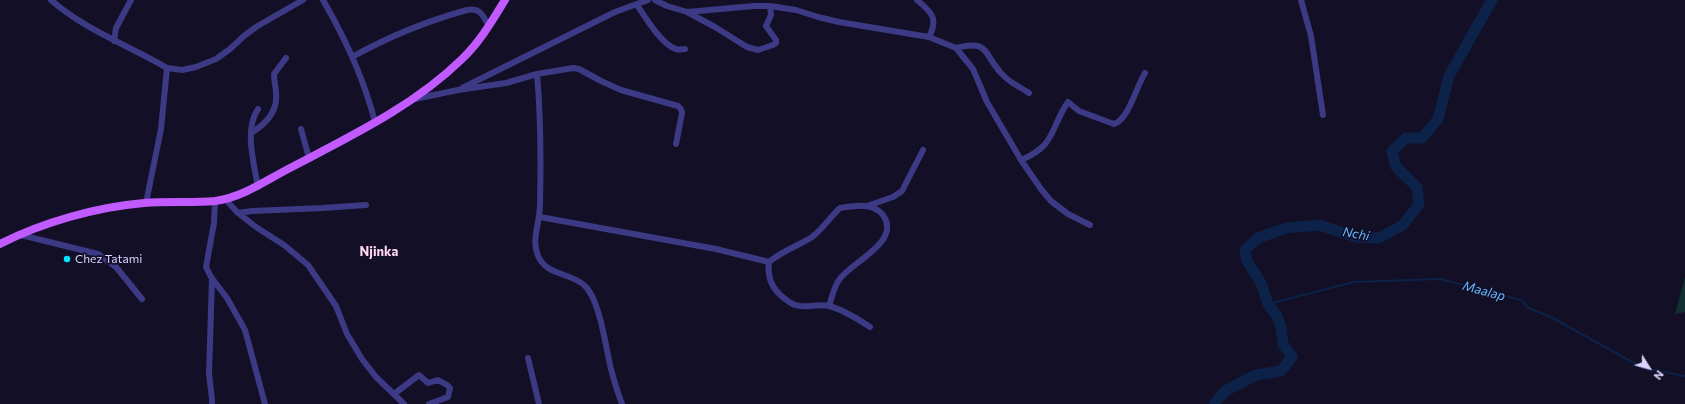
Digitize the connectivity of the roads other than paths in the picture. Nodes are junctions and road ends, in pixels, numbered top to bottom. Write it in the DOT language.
graph roads {
  1 [pos="51,0"];
  2 [pos="131,0"];
  3 [pos="304,0"];
  4 [pos="323,0"];
  5 [pos="505,0"];
  6 [pos="648,0"];
  7 [pos="655,0"];
  8 [pos="917,0"];
  9 [pos="1301,0"];
  10 [pos="636,5"];
  11 [pos="770,6"];
  12 [pos="687,12"];
  13 [pos="489,26"];
  14 [pos="929,37"];
  15 [pos="114,41"];
  16 [pos="956,48"];
  17 [pos="685,49"];
  18 [pos="352,57"];
  19 [pos="286,58"];
  20 [pos="167,68"];
  21 [pos="1145,73"];
  22 [pos="537,74"];
  23 [pos="458,90"];
  24 [pos="1029,93"];
  25 [pos="414,99"];
  26 [pos="258,110"];
  27 [pos="1323,115"];
  28 [pos="375,122"];
  29 [pos="300,129"];
  30 [pos="251,133"];
  31 [pos="676,144"];
  32 [pos="923,150"];
  33 [pos="309,158"];
  34 [pos="1021,160"];
  35 [pos="258,187"];
  36 [pos="226,200"];
  37 [pos="215,202"];
  38 [pos="146,203"];
  39 [pos="366,205"];
  40 [pos="866,206"];
  41 [pos="238,213"];
  42 [pos="540,217"];
  43 [pos="1090,225"];
  44 [pos="21,234"];
  45 [pos="0,244"];
  46 [pos="769,262"];
  47 [pos="212,278"];
  48 [pos="142,299"];
  49 [pos="829,306"];
  50 [pos="870,327"];
  51 [pos="528,358"];
  52 [pos="394,394"];
  53 [pos="212,404"];
  54 [pos="265,404"];
  55 [pos="404,404"];
  56 [pos="429,404"];
  57 [pos="539,404"];
  58 [pos="622,404"];
  1 -- 15 [label="street"];
  2 -- 15 [label="street"];
  3 -- 20 [label="street"];
  4 -- 18 [label="street"];
  5 -- 13 [label="main road"];
  6 -- 10 [label="street"];
  7 -- 12 [label="street"];
  8 -- 14 [label="street"];
  9 -- 27 [label="street"];
  10 -- 17 [label="street"];
  10 -- 23 [label="street"];
  11 -- 12 [label="street"];
  11 -- 12 [label="street"];
  11 -- 14 [label="street"];
  13 -- 18 [label="street"];
  13 -- 25 [label="main road"];
  14 -- 16 [label="street"];
  15 -- 20 [label="street"];
  16 -- 24 [label="street"];
  16 -- 34 [label="street"];
  18 -- 28 [label="street"];
  19 -- 30 [label="street"];
  20 -- 38 [label="street"];
  21 -- 34 [label="street"];
  22 -- 23 [label="street"];
  22 -- 31 [label="street"];
  22 -- 42 [label="street"];
  23 -- 25 [label="street"];
  25 -- 28 [label="main road"];
  26 -- 30 [label="street"];
  28 -- 33 [label="main road"];
  29 -- 33 [label="street"];
  30 -- 35 [label="street"];
  32 -- 40 [label="street"];
  33 -- 35 [label="main road"];
  34 -- 43 [label="street"];
  35 -- 36 [label="main road"];
  36 -- 37 [label="main road"];
  36 -- 41 [label="street"];
  37 -- 38 [label="main road"];
  37 -- 47 [label="street"];
  38 -- 44 [label="main road"];
  39 -- 41 [label="street"];
  40 -- 46 [label="street"];
  40 -- 49 [label="street"];
  41 -- 52 [label="street"];
  42 -- 46 [label="street"];
  42 -- 58 [label="street"];
  44 -- 45 [label="main road"];
  44 -- 48 [label="street"];
  46 -- 49 [label="street"];
  47 -- 53 [label="street"];
  47 -- 54 [label="street"];
  49 -- 50 [label="street"];
  51 -- 57 [label="street"];
  52 -- 55 [label="street"];
  52 -- 56 [label="street"];
}
